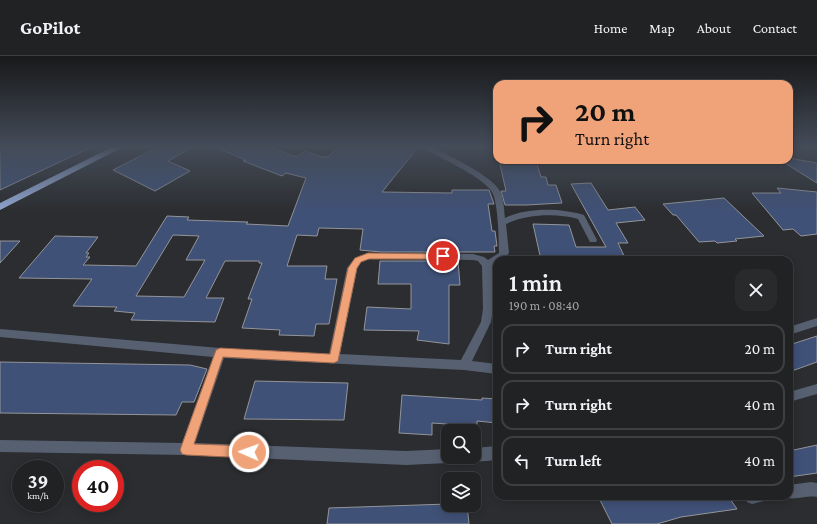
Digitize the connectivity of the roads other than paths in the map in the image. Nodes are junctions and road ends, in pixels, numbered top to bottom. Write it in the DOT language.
graph roads {
  1 [pos="78,168"];
  2 [pos="464,168"];
  3 [pos="0,207"];
  4 [pos="502,223"];
  5 [pos="593,240"];
  6 [pos="502,256"];
  7 [pos="493,262"];
  8 [pos="487,266"];
  9 [pos="817,322"];
  10 [pos="793,330"];
  11 [pos="0,333"];
  12 [pos="220,353"];
  13 [pos="334,358"];
  14 [pos="464,365"];
  15 [pos="493,369"];
  16 [pos="817,389"];
  17 [pos="793,396"];
  18 [pos="0,446"];
  19 [pos="186,450"];
  20 [pos="493,453"];
  21 [pos="481,454"];
  22 [pos="441,456"];
  23 [pos="817,490"];
  24 [pos="793,491"];
  1 -- 3 [label="highway"];
  2 -- 4 [label="street"];
  4 -- 5 [label="street"];
  4 -- 6 [label="street"];
  7 -- 8 [label="street"];
  8 -- 13 [label="street"];
  8 -- 14 [label="street"];
  9 -- 10 [label="street"];
  11 -- 12 [label="street"];
  12 -- 13 [label="street"];
  12 -- 19 [label="street"];
  13 -- 14 [label="street"];
  14 -- 15 [label="street"];
  16 -- 17 [label="street"];
  18 -- 19 [label="street"];
  19 -- 22 [label="street"];
  20 -- 21 [label="street"];
  23 -- 24 [label="street"];
}
